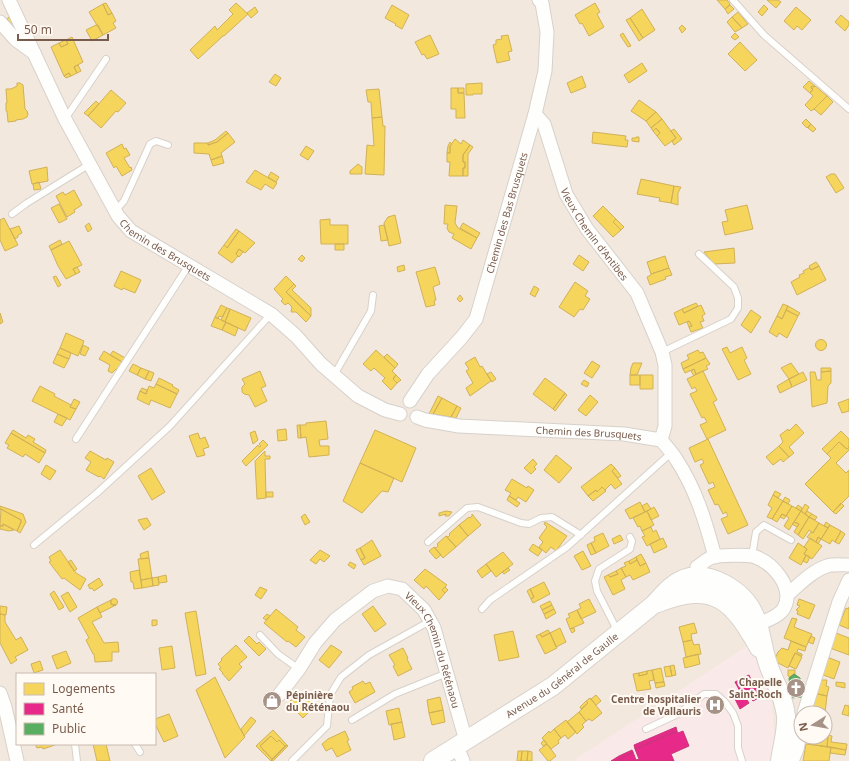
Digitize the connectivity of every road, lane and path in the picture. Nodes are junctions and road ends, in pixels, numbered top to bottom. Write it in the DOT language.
graph roads {
  1 [pos="9,0"];
  2 [pos="733,0"];
  3 [pos="541,1"];
  4 [pos="0,22"];
  5 [pos="34,53"];
  6 [pos="106,59"];
  7 [pos="849,109"];
  8 [pos="535,114"];
  9 [pos="65,119"];
  10 [pos="168,145"];
  11 [pos="90,164"];
  12 [pos="115,211"];
  13 [pos="12,214"];
  14 [pos="698,254"];
  15 [pos="189,265"];
  16 [pos="373,295"];
  17 [pos="271,314"];
  18 [pos="662,352"];
  19 [pos="334,375"];
  20 [pos="410,401"];
  21 [pos="400,414"];
  22 [pos="417,417"];
  23 [pos="76,439"];
  24 [pos="661,440"];
  25 [pos="671,452"];
  26 [pos="581,535"];
  27 [pos="630,537"];
  28 [pos="791,540"];
  29 [pos="428,542"];
  30 [pos="34,545"];
  31 [pos="752,556"];
  32 [pos="715,557"];
  33 [pos="849,564"];
  34 [pos="810,576"];
  35 [pos="782,579"];
  36 [pos="849,580"];
  37 [pos="702,582"];
  38 [pos="788,594"];
  39 [pos="653,605"];
  40 [pos="482,609"];
  41 [pos="430,621"];
  42 [pos="759,624"];
  43 [pos="619,633"];
  44 [pos="260,635"];
  45 [pos="768,664"];
  46 [pos="299,669"];
  47 [pos="447,673"];
  48 [pos="0,693"];
  49 [pos="279,695"];
  50 [pos="806,705"];
  51 [pos="352,720"];
  52 [pos="646,729"];
  53 [pos="793,729"];
  54 [pos="75,745"];
  55 [pos="136,745"];
  56 [pos="462,750"];
  57 [pos="140,752"];
  58 [pos="789,760"];
  59 [pos="17,761"];
  60 [pos="77,761"];
  61 [pos="292,761"];
  62 [pos="433,761"];
  63 [pos="742,761"];
  1 -- 5 [label="street"];
  2 -- 7 [label="lane"];
  3 -- 8 [label="street, Chemin des Bas Brusquets"];
  4 -- 5 [label="street, Chemin des Brusquets"];
  5 -- 9 [label="street, Chemin des Brusquets"];
  6 -- 9 [label="lane"];
  8 -- 18 [label="street, Vieux Chemin d'Antibes"];
  8 -- 20 [label="street, Chemin des Bas Brusquets"];
  9 -- 11 [label="street, Chemin des Brusquets"];
  10 -- 12 [label="lane"];
  11 -- 12 [label="street, Chemin des Brusquets"];
  11 -- 13 [label="lane"];
  12 -- 15 [label="street, Chemin des Brusquets"];
  14 -- 18 [label="lane"];
  15 -- 17 [label="street, Chemin des Brusquets"];
  15 -- 23 [label="lane"];
  16 -- 19 [label="lane"];
  17 -- 19 [label="street, Chemin des Brusquets"];
  17 -- 30 [label="lane"];
  18 -- 24 [label="street, Vieux Chemin d'Antibes"];
  19 -- 21 [label="street, Chemin des Brusquets"];
  20 -- 21 [label="street"];
  20 -- 22 [label="street"];
  21 -- 22 [label="street"];
  22 -- 24 [label="street, Chemin des Brusquets"];
  24 -- 25 [label="street"];
  25 -- 26 [label="lane"];
  25 -- 32 [label="street"];
  26 -- 29 [label="lane"];
  26 -- 40 [label="lane"];
  27 -- 43 [label="lane"];
  28 -- 31 [label="lane"];
  31 -- 32 [label="street"];
  31 -- 35 [label="street"];
  32 -- 37 [label="street"];
  33 -- 34 [label="street"];
  34 -- 35 [label="street"];
  34 -- 38 [label="street"];
  35 -- 38 [label="street"];
  36 -- 50 [label="street"];
  37 -- 39 [label="main road, Avenue du Général de Gaulle"];
  37 -- 39 [label="main road"];
  37 -- 42 [label="main road"];
  37 -- 45 [label="main road"];
  38 -- 42 [label="street"];
  39 -- 43 [label="main road, Avenue du Général de Gaulle"];
  41 -- 46 [label="street, Vieux Chemin du Réténaou"];
  41 -- 47 [label="street, Vieux Chemin du Réténaou"];
  41 -- 61 [label="lane"];
  42 -- 45 [label="main road"];
  43 -- 56 [label="main road, Avenue du Général de Gaulle"];
  44 -- 46 [label="lane"];
  45 -- 53 [label="main road"];
  46 -- 49 [label="street, Vieux Chemin du Réténaou"];
  47 -- 51 [label="lane"];
  47 -- 56 [label="street, Vieux Chemin du Réténaou"];
  48 -- 59 [label="street"];
  52 -- 63 [label="lane"];
  53 -- 58 [label="main road"];
  54 -- 60 [label="lane"];
  55 -- 57 [label="lane"];
  56 -- 62 [label="main road, Avenue du Général de Gaulle"];
}
